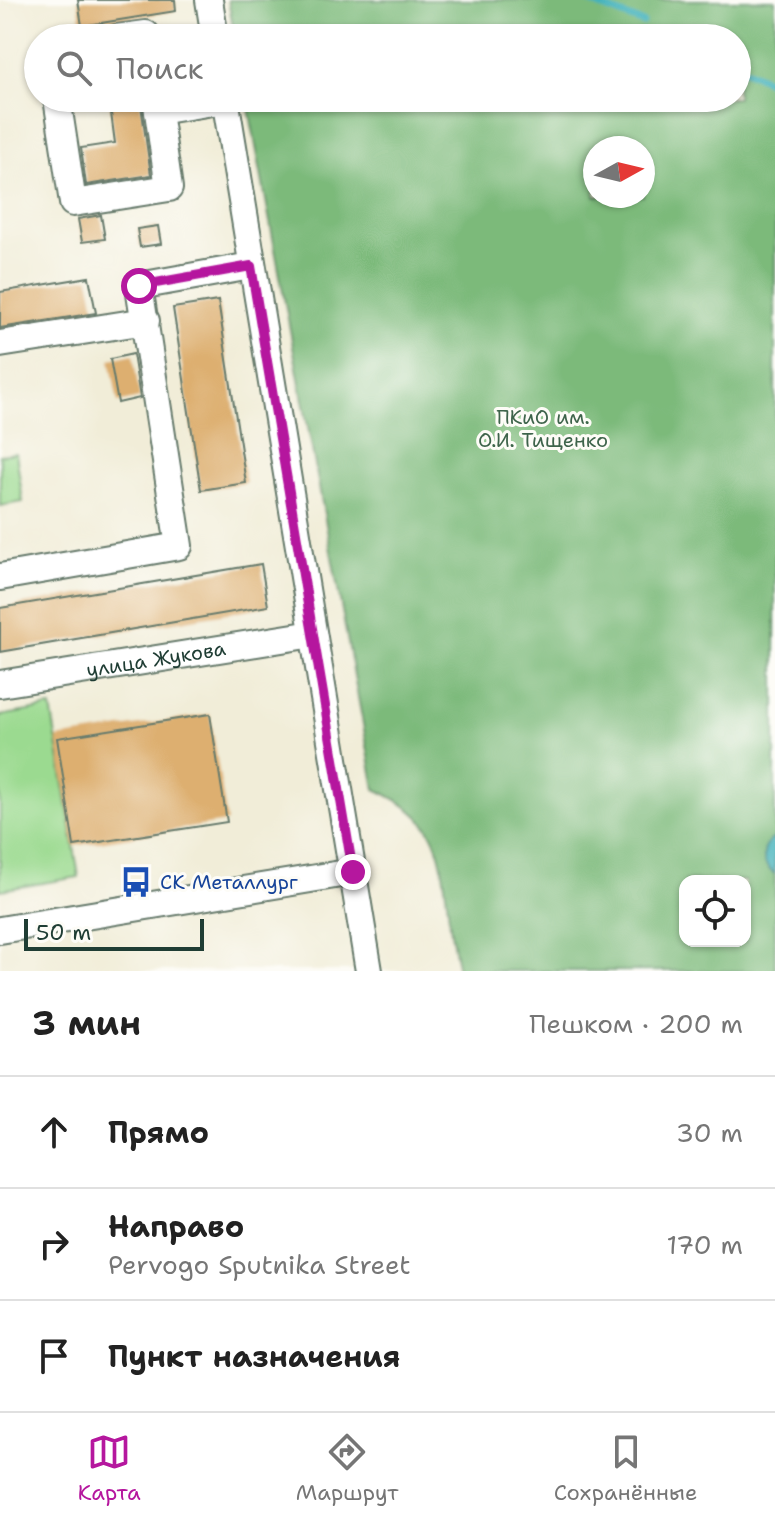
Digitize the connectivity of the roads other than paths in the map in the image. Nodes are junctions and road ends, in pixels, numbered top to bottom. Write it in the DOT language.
graph roads {
  1 [pos="209,0"];
  2 [pos="213,24"];
  3 [pos="59,112"];
  4 [pos="158,112"];
  5 [pos="227,112"];
  6 [pos="251,266"];
  7 [pos="146,321"];
  8 [pos="0,344"];
  9 [pos="0,577"];
  10 [pos="313,634"];
  11 [pos="0,684"];
  12 [pos="353,872"];
  13 [pos="0,930"];
  14 [pos="369,971"];
  1 -- 2 [label="street"];
  3 -- 4 [label="street"];
  5 -- 6 [label="street"];
  6 -- 7 [label="street"];
  6 -- 10 [label="street"];
  7 -- 8 [label="street"];
  7 -- 9 [label="street"];
  10 -- 11 [label="street, улица Жукова"];
  10 -- 12 [label="street"];
  12 -- 13 [label="street"];
  12 -- 14 [label="street"];
}
